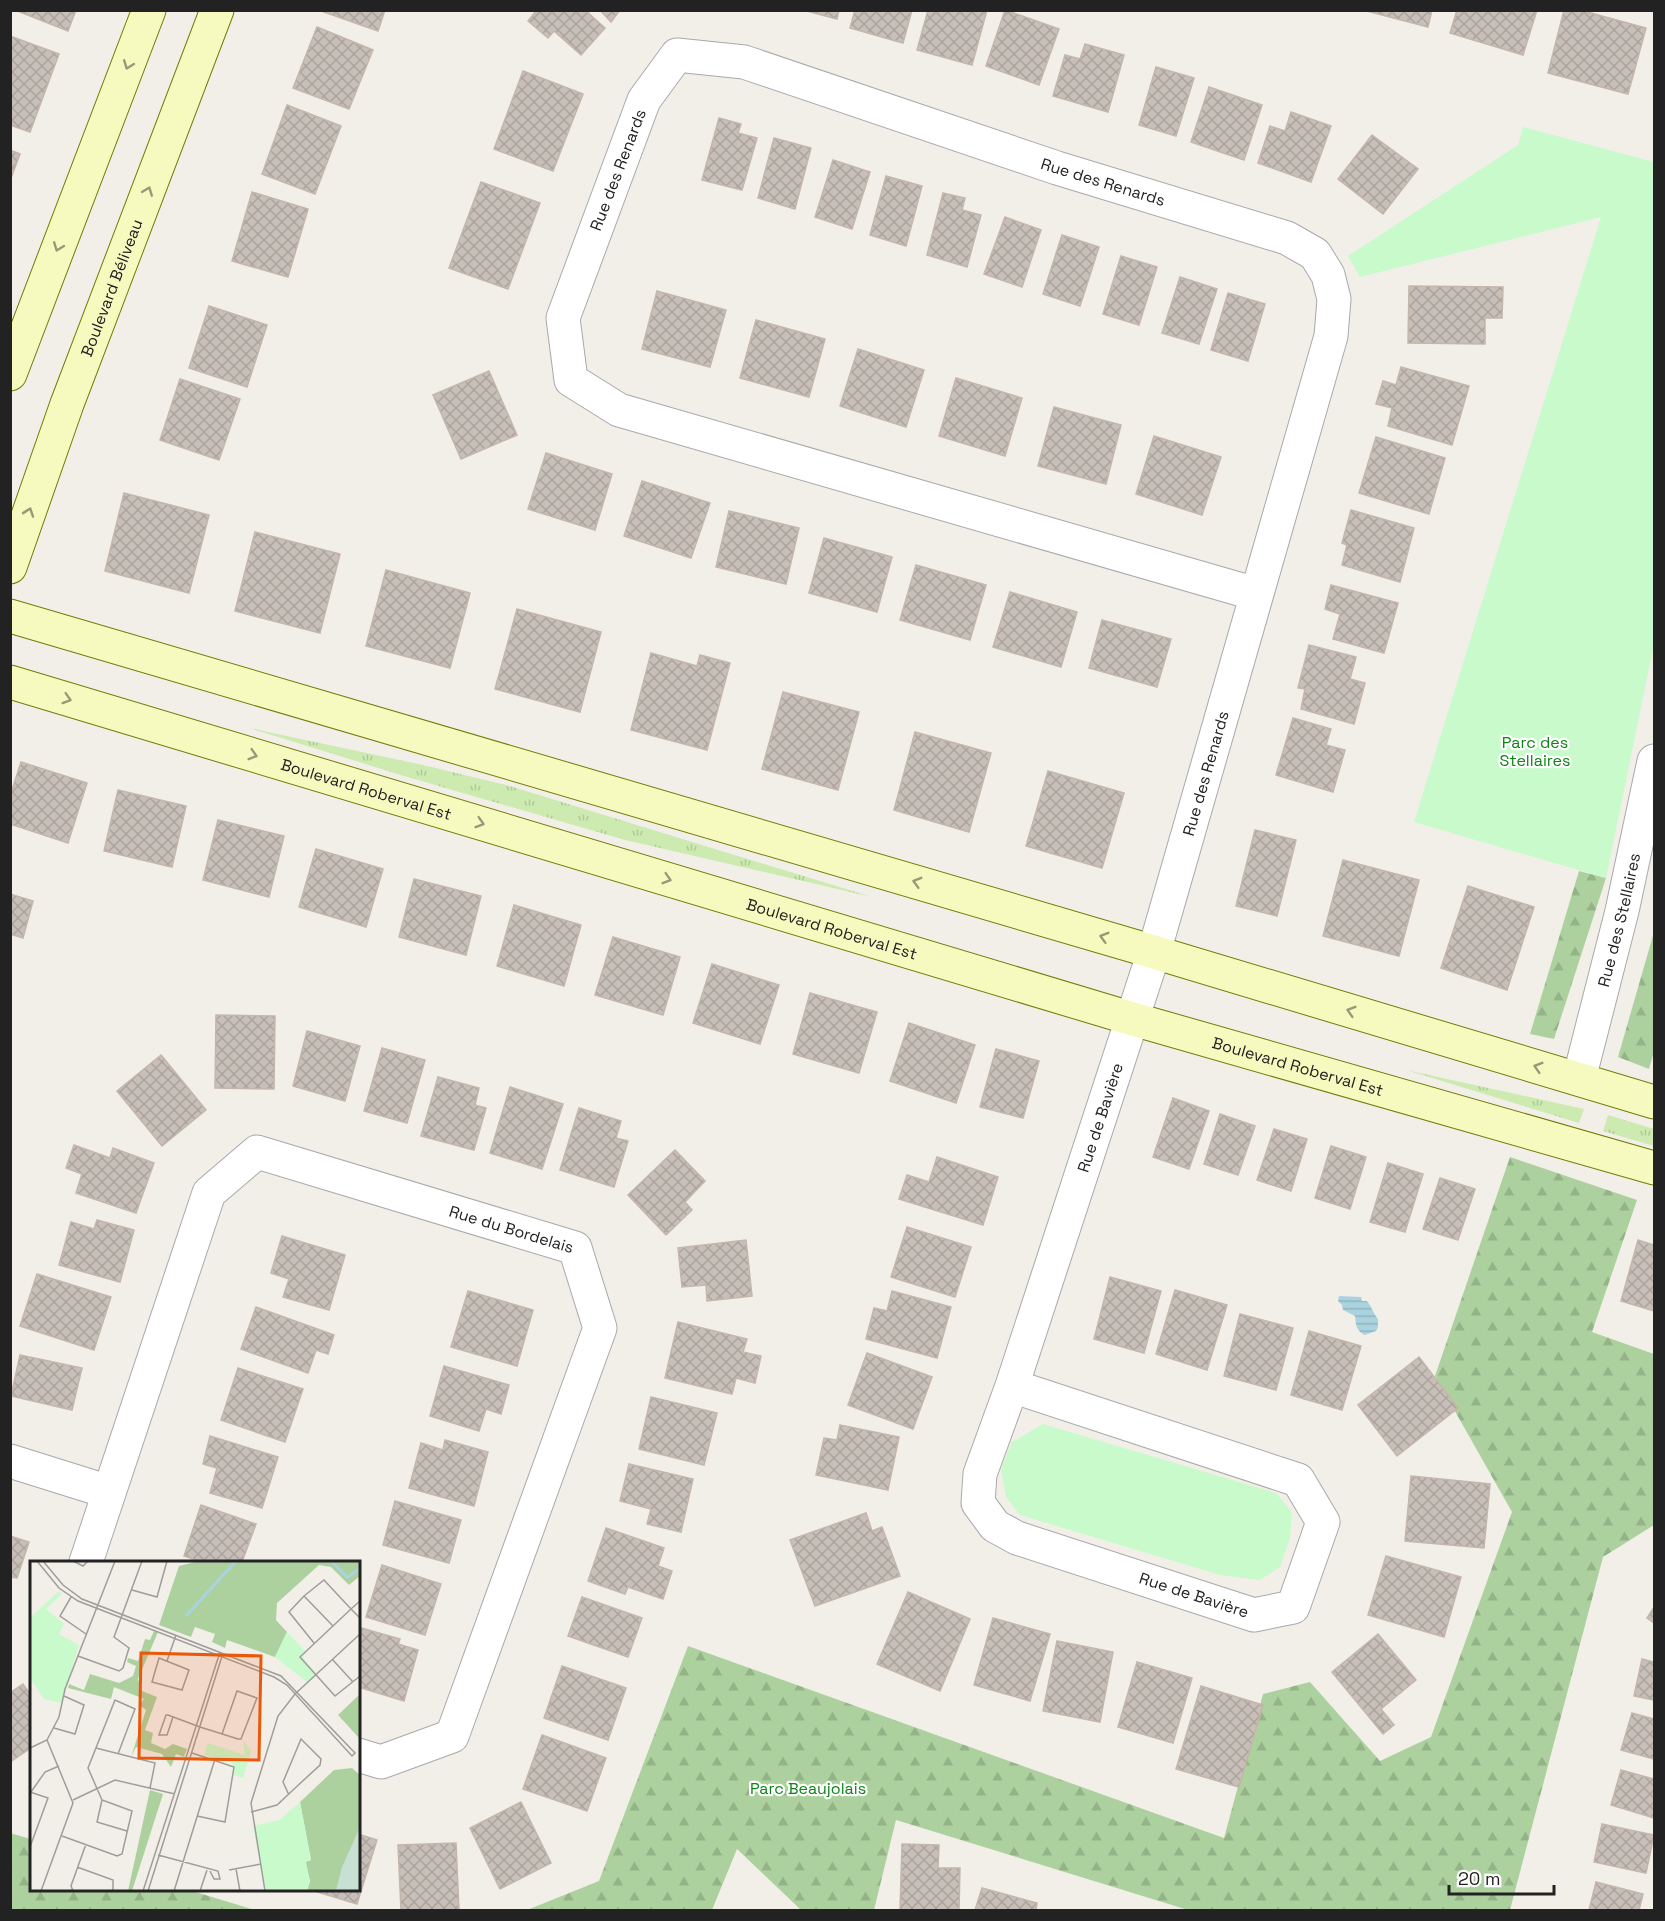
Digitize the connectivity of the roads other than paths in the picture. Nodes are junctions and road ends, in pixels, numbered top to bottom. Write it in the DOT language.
graph roads {
  1 [pos="148,10"];
  2 [pos="217,10"];
  3 [pos="10,374"];
  4 [pos="10,567"];
  5 [pos="1256,594"];
  6 [pos="10,616"];
  7 [pos="10,682"];
  8 [pos="1654,761"];
  9 [pos="1154,952"];
  10 [pos="1133,1019"];
  11 [pos="1579,1079"];
  12 [pos="1654,1102"];
  13 [pos="1654,1168"];
  14 [pos="1012,1386"];
  15 [pos="10,1461"];
  16 [pos="109,1492"];
  17 [pos="87,1561"];
  18 [pos="360,1756"];
  1 -- 3 [label="street, one-way"];
  4 -- 2 [label="street, Boulevard Béliveau, one-way"];
  5 -- 5 [label="street, Rue des Renards"];
  5 -- 9 [label="street, Rue des Renards"];
  9 -- 6 [label="street, one-way"];
  7 -- 10 [label="street, Boulevard Roberval Est, one-way"];
  8 -- 11 [label="street, Rue des Stellaires"];
  9 -- 10 [label="street, Rue de Bavière"];
  11 -- 9 [label="street, one-way"];
  10 -- 13 [label="street, Boulevard Roberval Est"];
  10 -- 14 [label="street, Rue de Bavière"];
  11 -- 12 [label="street"];
  14 -- 14 [label="street, Rue de Bavière"];
  15 -- 16 [label="street"];
  16 -- 17 [label="street, Rue du Bordelais"];
  16 -- 18 [label="street, Rue du Bordelais"];
}
